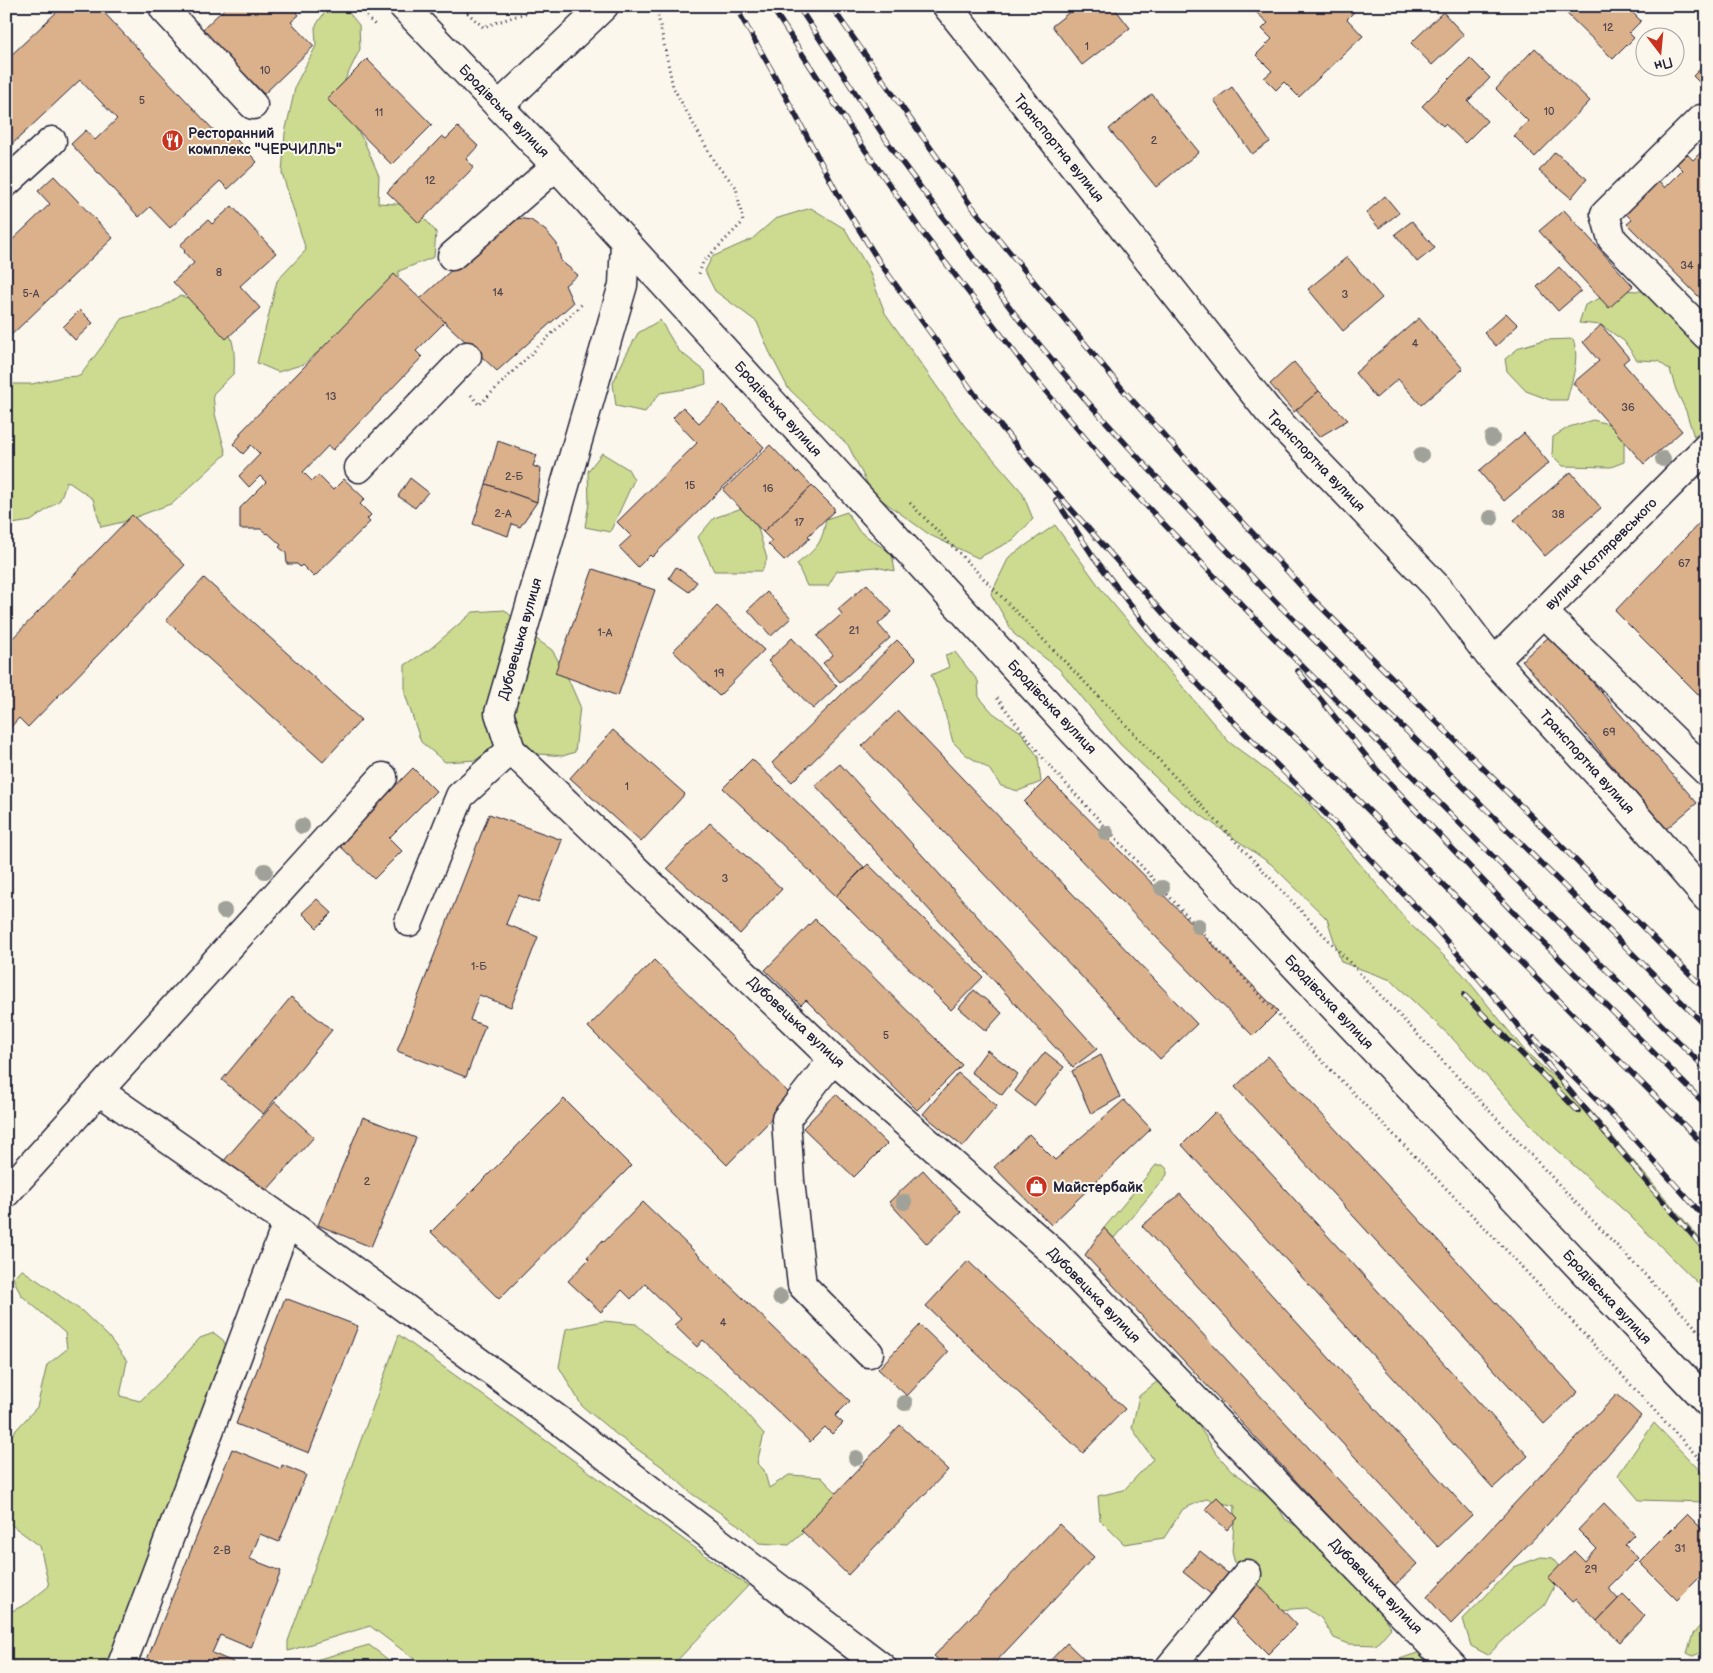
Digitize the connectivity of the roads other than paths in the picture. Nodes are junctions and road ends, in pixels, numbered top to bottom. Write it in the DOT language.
graph roads {
  1 [pos="163,6"];
  2 [pos="403,6"];
  3 [pos="604,6"];
  4 [pos="947,6"];
  5 [pos="253,105"];
  6 [pos="499,106"];
  7 [pos="1707,120"];
  8 [pos="52,142"];
  9 [pos="556,166"];
  10 [pos="6,182"];
  11 [pos="625,242"];
  12 [pos="452,256"];
  13 [pos="1707,336"];
  14 [pos="467,356"];
  15 [pos="1707,447"];
  16 [pos="359,468"];
  17 [pos="1544,612"];
  18 [pos="1495,661"];
  19 [pos="511,750"];
  20 [pos="1702,760"];
  21 [pos="384,777"];
  22 [pos="1702,883"];
  23 [pos="409,922"];
  24 [pos="833,1059"];
  25 [pos="99,1091"];
  26 [pos="6,1193"];
  27 [pos="287,1223"];
  28 [pos="869,1353"];
  29 [pos="1707,1402"];
  30 [pos="1247,1574"];
  31 [pos="120,1667"];
  32 [pos="882,1667"];
  33 [pos="1170,1667"];
  34 [pos="1454,1667"];
  1 -- 5 [label="street"];
  2 -- 6 [label="street, Бродівська вулиця"];
  3 -- 6 [label="street"];
  4 -- 18 [label="street, Транспортна вулиця"];
  6 -- 9 [label="street, Бродівська вулиця"];
  7 -- 13 [label="street"];
  8 -- 10 [label="street"];
  9 -- 11 [label="street, Бродівська вулиця"];
  9 -- 12 [label="street"];
  11 -- 19 [label="street, Дубовецька вулиця"];
  11 -- 29 [label="street, Бродівська вулиця"];
  14 -- 16 [label="street"];
  15 -- 17 [label="street, вулиця Котляревського"];
  17 -- 18 [label="street, вулиця Котляревського"];
  17 -- 20 [label="street"];
  18 -- 22 [label="street, Транспортна вулиця"];
  19 -- 23 [label="street"];
  19 -- 24 [label="street, Дубовецька вулиця"];
  21 -- 25 [label="street"];
  24 -- 28 [label="street"];
  24 -- 34 [label="street, Дубовецька вулиця"];
  25 -- 26 [label="street"];
  25 -- 27 [label="street"];
  27 -- 31 [label="street"];
  27 -- 32 [label="street"];
  30 -- 33 [label="street"];
}
